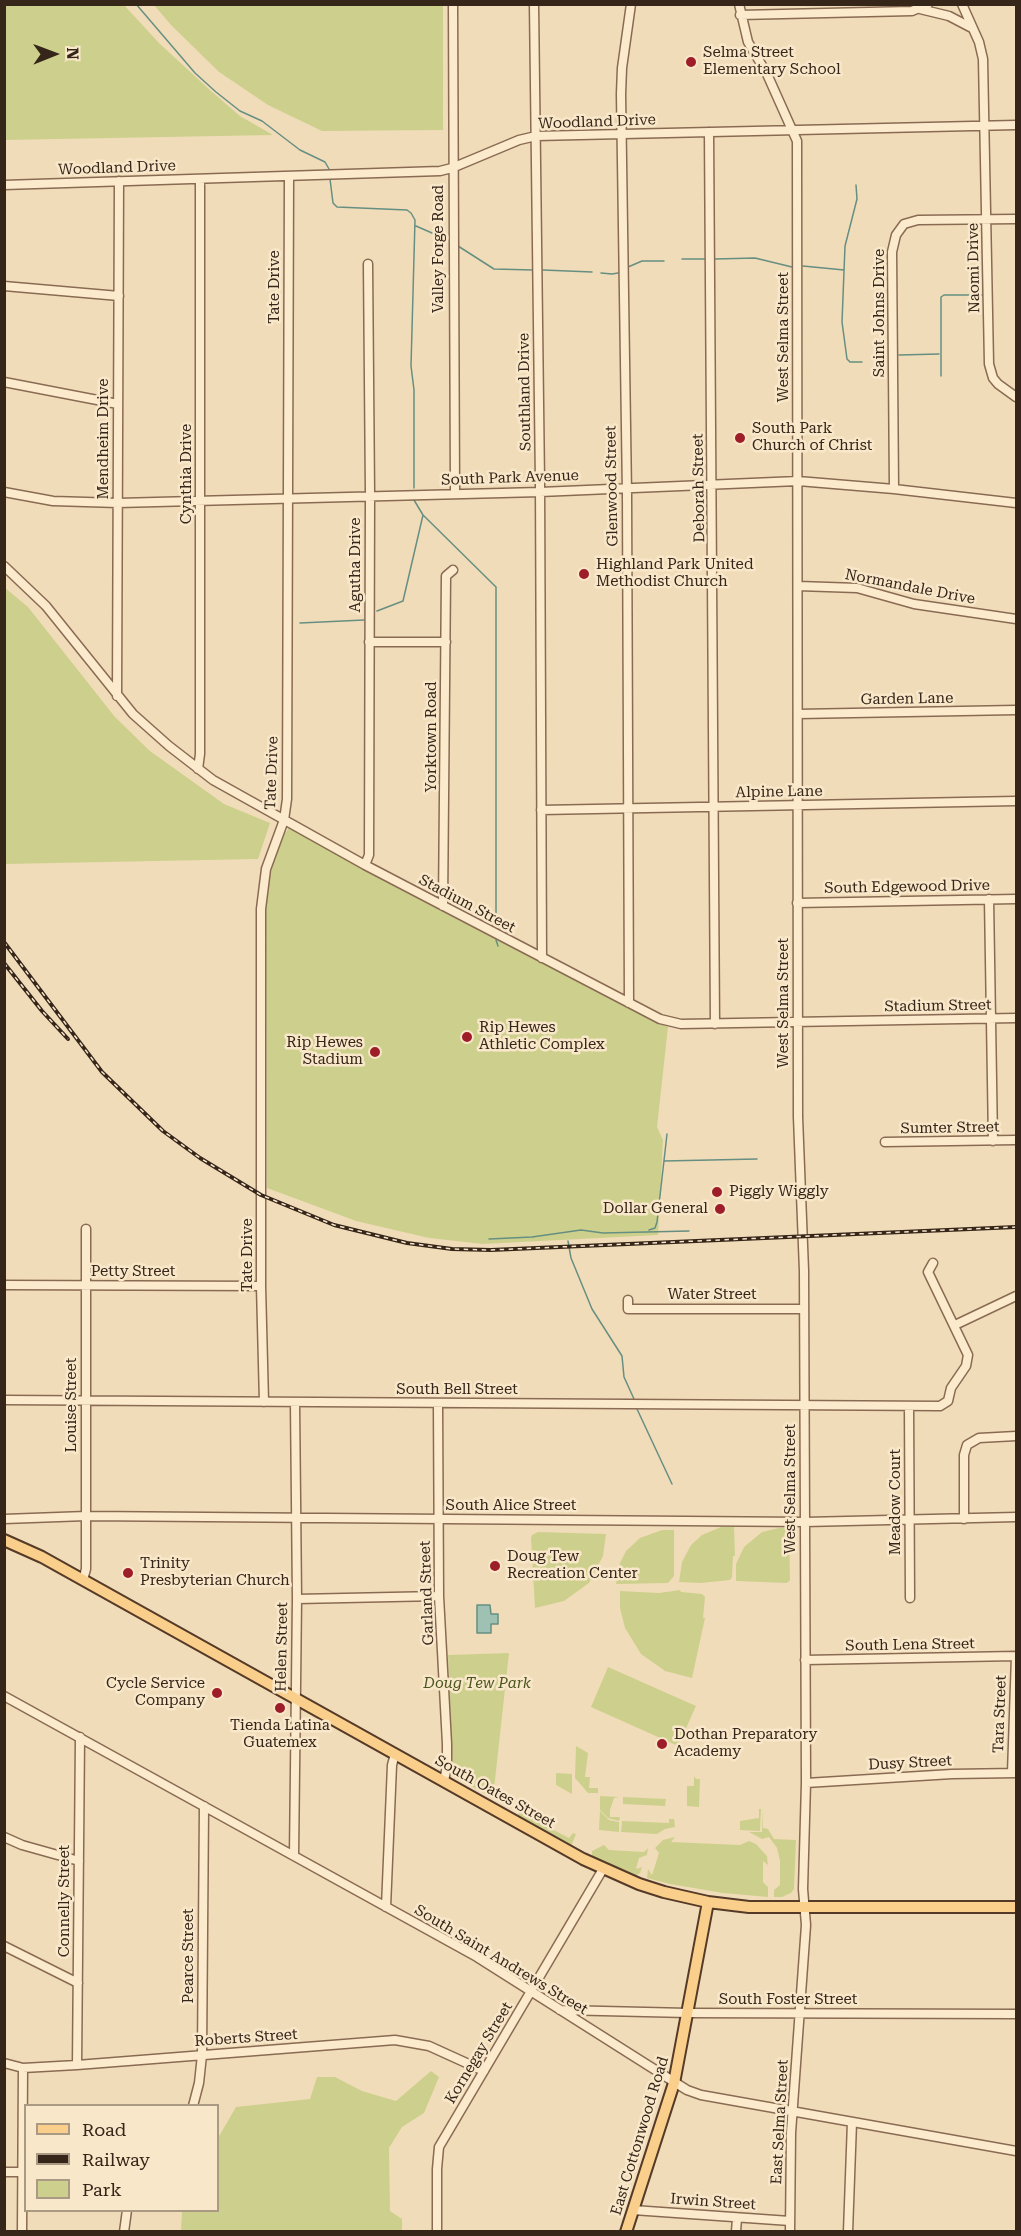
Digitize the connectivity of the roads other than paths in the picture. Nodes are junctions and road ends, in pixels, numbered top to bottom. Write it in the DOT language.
graph roads {
  1 [pos="453,4"];
  2 [pos="534,4"];
  3 [pos="631,4"];
  4 [pos="739,4"];
  5 [pos="928,4"];
  6 [pos="962,4"];
  7 [pos="920,9"];
  8 [pos="740,15"];
  9 [pos="972,29"];
  10 [pos="1017,125"];
  11 [pos="985,126"];
  12 [pos="792,130"];
  13 [pos="709,132"];
  14 [pos="621,134"];
  15 [pos="536,136"];
  16 [pos="452,168"];
  17 [pos="289,176"];
  18 [pos="200,179"];
  19 [pos="119,181"];
  20 [pos="4,185"];
  21 [pos="987,219"];
  22 [pos="1017,219"];
  23 [pos="368,264"];
  24 [pos="4,286"];
  25 [pos="119,296"];
  26 [pos="4,382"];
  27 [pos="1017,397"];
  28 [pos="118,404"];
  29 [pos="798,481"];
  30 [pos="712,483"];
  31 [pos="626,487"];
  32 [pos="894,489"];
  33 [pos="4,492"];
  34 [pos="540,492"];
  35 [pos="455,493"];
  36 [pos="370,495"];
  37 [pos="288,498"];
  38 [pos="201,501"];
  39 [pos="118,503"];
  40 [pos="1017,503"];
  41 [pos="4,566"];
  42 [pos="453,570"];
  43 [pos="798,586"];
  44 [pos="1017,619"];
  45 [pos="369,642"];
  46 [pos="446,642"];
  47 [pos="117,697"];
  48 [pos="1017,710"];
  49 [pos="798,714"];
  50 [pos="198,769"];
  51 [pos="1017,801"];
  52 [pos="797,806"];
  53 [pos="714,807"];
  54 [pos="628,809"];
  55 [pos="541,810"];
  56 [pos="284,820"];
  57 [pos="365,865"];
  58 [pos="989,899"];
  59 [pos="1017,899"];
  60 [pos="798,903"];
  61 [pos="443,906"];
  62 [pos="542,958"];
  63 [pos="629,1003"];
  64 [pos="1017,1018"];
  65 [pos="991,1019"];
  66 [pos="798,1022"];
  67 [pos="715,1024"];
  68 [pos="1017,1140"];
  69 [pos="993,1141"];
  70 [pos="885,1142"];
  71 [pos="86,1229"];
  72 [pos="933,1263"];
  73 [pos="4,1285"];
  74 [pos="86,1286"];
  75 [pos="261,1286"];
  76 [pos="1017,1296"];
  77 [pos="628,1300"];
  78 [pos="804,1309"];
  79 [pos="955,1325"];
  80 [pos="4,1400"];
  81 [pos="86,1401"];
  82 [pos="264,1402"];
  83 [pos="295,1402"];
  84 [pos="438,1403"];
  85 [pos="804,1406"];
  86 [pos="909,1406"];
  87 [pos="1017,1436"];
  88 [pos="86,1516"];
  89 [pos="1017,1517"];
  90 [pos="295,1518"];
  91 [pos="439,1518"];
  92 [pos="4,1519"];
  93 [pos="964,1519"];
  94 [pos="909,1521"];
  95 [pos="805,1522"];
  96 [pos="4,1540"];
  97 [pos="83,1580"];
  98 [pos="439,1596"];
  99 [pos="910,1598"];
  100 [pos="297,1599"];
  101 [pos="1016,1656"];
  102 [pos="805,1660"];
  103 [pos="4,1696"];
  104 [pos="295,1698"];
  105 [pos="80,1737"];
  106 [pos="395,1754"];
  107 [pos="1014,1773"];
  108 [pos="444,1781"];
  109 [pos="806,1783"];
  110 [pos="204,1806"];
  111 [pos="4,1837"];
  112 [pos="294,1856"];
  113 [pos="79,1861"];
  114 [pos="603,1869"];
  115 [pos="708,1902"];
  116 [pos="386,1907"];
  117 [pos="1017,1907"];
  118 [pos="804,1908"];
  119 [pos="4,1946"];
  120 [pos="78,1983"];
  121 [pos="531,1991"];
  122 [pos="560,2010"];
  123 [pos="688,2013"];
  124 [pos="800,2014"];
  125 [pos="1017,2014"];
  126 [pos="202,2055"];
  127 [pos="4,2063"];
  128 [pos="77,2065"];
  129 [pos="23,2068"];
  130 [pos="484,2071"];
  131 [pos="674,2083"];
  132 [pos="193,2104"];
  133 [pos="793,2112"];
  134 [pos="852,2122"];
  135 [pos="1017,2151"];
  136 [pos="4,2172"];
  137 [pos="22,2172"];
  138 [pos="633,2210"];
  139 [pos="128,2212"];
  140 [pos="737,2218"];
  141 [pos="790,2222"];
  142 [pos="22,2232"];
  143 [pos="124,2232"];
  144 [pos="437,2232"];
  145 [pos="626,2232"];
  146 [pos="736,2232"];
  147 [pos="790,2232"];
  148 [pos="848,2232"];
  1 -- 16 [label="street, Valley Forge Road"];
  2 -- 15 [label="street, Southland Drive"];
  3 -- 14 [label="street, Glenwood Street"];
  4 -- 8 [label="street, West Selma Street"];
  5 -- 7 [label="street"];
  6 -- 9 [label="street, Naomi Drive"];
  7 -- 8 [label="street"];
  7 -- 9 [label="street"];
  8 -- 12 [label="street, West Selma Street"];
  9 -- 11 [label="street, Naomi Drive"];
  10 -- 11 [label="street, Woodland Drive"];
  11 -- 12 [label="street, Woodland Drive"];
  11 -- 21 [label="street, Naomi Drive"];
  12 -- 13 [label="street, Woodland Drive"];
  12 -- 29 [label="street, West Selma Street"];
  13 -- 14 [label="street, Woodland Drive"];
  13 -- 30 [label="street, Deborah Street"];
  14 -- 15 [label="street, Woodland Drive"];
  14 -- 31 [label="street, Glenwood Street"];
  15 -- 16 [label="street, Woodland Drive"];
  15 -- 34 [label="street, Southland Drive"];
  16 -- 17 [label="street, Woodland Drive"];
  16 -- 35 [label="street, Valley Forge Road"];
  17 -- 18 [label="street, Woodland Drive"];
  17 -- 37 [label="street, Tate Drive"];
  18 -- 19 [label="street, Woodland Drive"];
  18 -- 38 [label="street, Cynthia Drive"];
  19 -- 20 [label="street, Woodland Drive"];
  19 -- 25 [label="street, Mendheim Drive"];
  21 -- 22 [label="street, Saint Johns Drive"];
  21 -- 27 [label="street, Naomi Drive"];
  21 -- 32 [label="street, Saint Johns Drive"];
  23 -- 36 [label="street, Agutha Drive"];
  24 -- 25 [label="street"];
  25 -- 28 [label="street, Mendheim Drive"];
  26 -- 28 [label="street"];
  28 -- 39 [label="street, Mendheim Drive"];
  29 -- 30 [label="street, South Park Avenue"];
  29 -- 32 [label="street, South Park Avenue"];
  29 -- 43 [label="street, West Selma Street"];
  30 -- 31 [label="street, South Park Avenue"];
  30 -- 53 [label="street, Deborah Street"];
  31 -- 34 [label="street, South Park Avenue"];
  31 -- 54 [label="street, Glenwood Street"];
  32 -- 40 [label="street, South Park Avenue"];
  33 -- 39 [label="street, South Park Avenue"];
  34 -- 35 [label="street, South Park Avenue"];
  34 -- 55 [label="street, Southland Drive"];
  35 -- 36 [label="street, South Park Avenue"];
  36 -- 37 [label="street, South Park Avenue"];
  36 -- 45 [label="street, Agutha Drive"];
  37 -- 38 [label="street, South Park Avenue"];
  37 -- 56 [label="street, Tate Drive"];
  38 -- 39 [label="street, South Park Avenue"];
  38 -- 50 [label="street, Cynthia Drive"];
  39 -- 47 [label="street, Mendheim Drive"];
  41 -- 47 [label="street, Stadium Street"];
  42 -- 46 [label="street, Yorktown Road"];
  43 -- 44 [label="street, Normandale Drive"];
  43 -- 49 [label="street, West Selma Street"];
  45 -- 46 [label="street"];
  45 -- 57 [label="street, Agutha Drive"];
  46 -- 61 [label="street, Yorktown Road"];
  47 -- 50 [label="street, Stadium Street"];
  48 -- 49 [label="street, Garden Lane"];
  49 -- 52 [label="street, West Selma Street"];
  50 -- 56 [label="street, Stadium Street"];
  51 -- 52 [label="street, Alpine Lane"];
  52 -- 53 [label="street, Alpine Lane"];
  52 -- 60 [label="street, West Selma Street"];
  53 -- 54 [label="street, Alpine Lane"];
  53 -- 67 [label="street, Deborah Street"];
  54 -- 55 [label="street, Alpine Lane"];
  54 -- 63 [label="street, Glenwood Street"];
  55 -- 62 [label="street, Southland Drive"];
  56 -- 57 [label="street, Stadium Street"];
  56 -- 75 [label="street, Tate Drive"];
  57 -- 61 [label="street, Stadium Street"];
  58 -- 59 [label="street, South Edgewood Drive"];
  58 -- 60 [label="street, South Edgewood Drive"];
  58 -- 65 [label="street"];
  60 -- 66 [label="street, West Selma Street"];
  61 -- 62 [label="street, Stadium Street"];
  62 -- 63 [label="street, Stadium Street"];
  63 -- 67 [label="street, Stadium Street"];
  64 -- 65 [label="street, Stadium Street"];
  65 -- 66 [label="street, Stadium Street"];
  65 -- 69 [label="street"];
  66 -- 67 [label="street, Stadium Street"];
  66 -- 78 [label="street, West Selma Street"];
  68 -- 69 [label="street, Sumter Street"];
  69 -- 70 [label="street, Sumter Street"];
  71 -- 74 [label="street, Louise Street"];
  72 -- 79 [label="street"];
  73 -- 74 [label="street, Petty Street"];
  74 -- 75 [label="street, Petty Street"];
  74 -- 81 [label="street, Louise Street"];
  75 -- 82 [label="street, Tate Drive"];
  76 -- 79 [label="street"];
  77 -- 78 [label="street, Water Street"];
  78 -- 85 [label="street, West Selma Street"];
  79 -- 86 [label="street, South Bell Street"];
  80 -- 81 [label="street, South Bell Street"];
  81 -- 82 [label="street, South Bell Street"];
  81 -- 88 [label="street, Louise Street"];
  82 -- 83 [label="street, South Bell Street"];
  83 -- 84 [label="street, South Bell Street"];
  83 -- 90 [label="street, Helen Street"];
  84 -- 85 [label="street, South Bell Street"];
  84 -- 91 [label="street, Garland Street"];
  85 -- 86 [label="street, South Bell Street"];
  85 -- 95 [label="street, West Selma Street"];
  86 -- 94 [label="street, Meadow Court"];
  87 -- 93 [label="street"];
  88 -- 90 [label="street, South Alice Street"];
  88 -- 92 [label="street, South Alice Street"];
  88 -- 97 [label="street, Louise Street"];
  89 -- 93 [label="street, South Alice Street"];
  90 -- 91 [label="street, South Alice Street"];
  90 -- 100 [label="street, Helen Street"];
  91 -- 95 [label="street, South Alice Street"];
  91 -- 98 [label="street, Garland Street"];
  93 -- 94 [label="street, South Alice Street"];
  94 -- 95 [label="street, South Alice Street"];
  94 -- 99 [label="street, Meadow Court"];
  95 -- 102 [label="street, West Selma Street"];
  96 -- 97 [label="main road, South Oates Street"];
  97 -- 104 [label="main road, South Oates Street"];
  98 -- 100 [label="street"];
  98 -- 108 [label="street, Garland Street"];
  100 -- 104 [label="street, Helen Street"];
  101 -- 102 [label="street, South Lena Street"];
  101 -- 107 [label="street, Tara Street"];
  102 -- 109 [label="street, West Selma Street"];
  103 -- 105 [label="street, South Saint Andrews Street"];
  104 -- 106 [label="main road, South Oates Street"];
  104 -- 112 [label="street, Helen Street"];
  105 -- 110 [label="street, South Saint Andrews Street"];
  105 -- 113 [label="street, Connelly Street"];
  106 -- 108 [label="main road, South Oates Street"];
  106 -- 116 [label="street"];
  107 -- 109 [label="street, Dusy Street"];
  108 -- 114 [label="main road, South Oates Street"];
  109 -- 118 [label="street, West Selma Street"];
  110 -- 112 [label="street, South Saint Andrews Street"];
  110 -- 126 [label="street, Pearce Street"];
  111 -- 113 [label="street"];
  112 -- 116 [label="street, South Saint Andrews Street"];
  113 -- 120 [label="street, Connelly Street"];
  114 -- 115 [label="main road, South Oates Street"];
  114 -- 121 [label="street, Kornegay Street"];
  115 -- 118 [label="main road, South Oates Street"];
  115 -- 123 [label="main road, East Cottonwood Road"];
  116 -- 121 [label="street, South Saint Andrews Street"];
  117 -- 118 [label="main road, South Oates Street"];
  118 -- 124 [label="street, West Selma Street"];
  119 -- 120 [label="street"];
  120 -- 128 [label="street, Connelly Street"];
  121 -- 122 [label="street, South Saint Andrews Street"];
  121 -- 130 [label="street, Kornegay Street"];
  122 -- 123 [label="street, South Foster Street"];
  122 -- 131 [label="street, South Saint Andrews Street"];
  123 -- 124 [label="street, South Foster Street"];
  123 -- 131 [label="main road, East Cottonwood Road"];
  124 -- 125 [label="street, South Foster Street"];
  124 -- 133 [label="street, East Selma Street"];
  126 -- 128 [label="street, Roberts Street"];
  126 -- 130 [label="street, Roberts Street"];
  126 -- 132 [label="street, Pearce Street"];
  127 -- 129 [label="street, Roberts Street"];
  128 -- 129 [label="street, Roberts Street"];
  129 -- 137 [label="street"];
  130 -- 144 [label="street, Kornegay Street"];
  131 -- 133 [label="street, South Saint Andrews Street"];
  131 -- 138 [label="main road, East Cottonwood Road"];
  133 -- 134 [label="street, South Saint Andrews Street"];
  133 -- 141 [label="street, East Selma Street"];
  134 -- 135 [label="street, South Saint Andrews Street"];
  134 -- 148 [label="street"];
  136 -- 137 [label="street"];
  137 -- 142 [label="street"];
  138 -- 140 [label="street, Irwin Street"];
  138 -- 145 [label="main road, East Cottonwood Road"];
  139 -- 143 [label="street"];
  140 -- 141 [label="street, Irwin Street"];
  140 -- 146 [label="street"];
  141 -- 147 [label="street, East Selma Street"];
}
